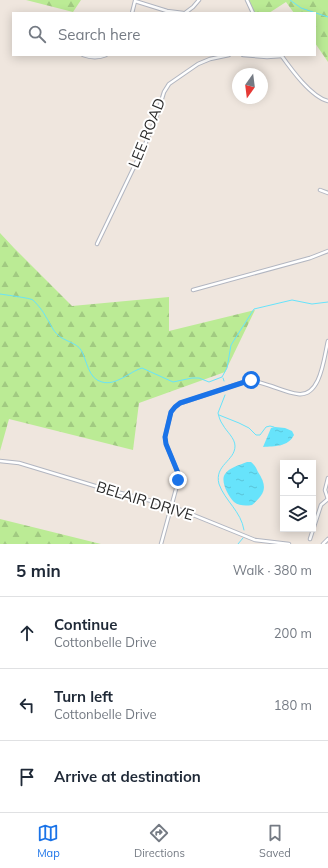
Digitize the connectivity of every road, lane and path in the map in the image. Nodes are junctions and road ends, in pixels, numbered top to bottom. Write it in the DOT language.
graph roads {
  1 [pos="134,0"];
  2 [pos="199,0"];
  3 [pos="247,0"];
  4 [pos="132,12"];
  5 [pos="176,12"];
  6 [pos="186,12"];
  7 [pos="253,12"];
  8 [pos="86,56"];
  9 [pos="104,56"];
  10 [pos="224,56"];
  11 [pos="255,56"];
  12 [pos="281,56"];
  13 [pos="328,100"];
  14 [pos="320,190"];
  15 [pos="328,193"];
  16 [pos="97,244"];
  17 [pos="328,251"];
  18 [pos="193,290"];
  19 [pos="328,341"];
  20 [pos="0,461"];
  21 [pos="328,478"];
  22 [pos="328,499"];
  23 [pos="171,506"];
  24 [pos="310,539"];
  25 [pos="328,539"];
  26 [pos="161,544"];
  27 [pos="289,544"];
  28 [pos="323,544"];
  1 -- 4 [label="street"];
  1 -- 5 [label="street"];
  2 -- 6 [label="street"];
  3 -- 7 [label="street"];
  8 -- 9 [label="street"];
  10 -- 16 [label="street, LEE ROAD"];
  11 -- 12 [label="street"];
  12 -- 13 [label="street"];
  14 -- 15 [label="street"];
  17 -- 18 [label="street"];
  19 -- 23 [label="street"];
  20 -- 23 [label="street, BELAIR DRIVE"];
  21 -- 22 [label="street"];
  22 -- 24 [label="street"];
  23 -- 26 [label="street"];
  23 -- 27 [label="street, BELAIR DRIVE"];
  25 -- 28 [label="street"];
}
